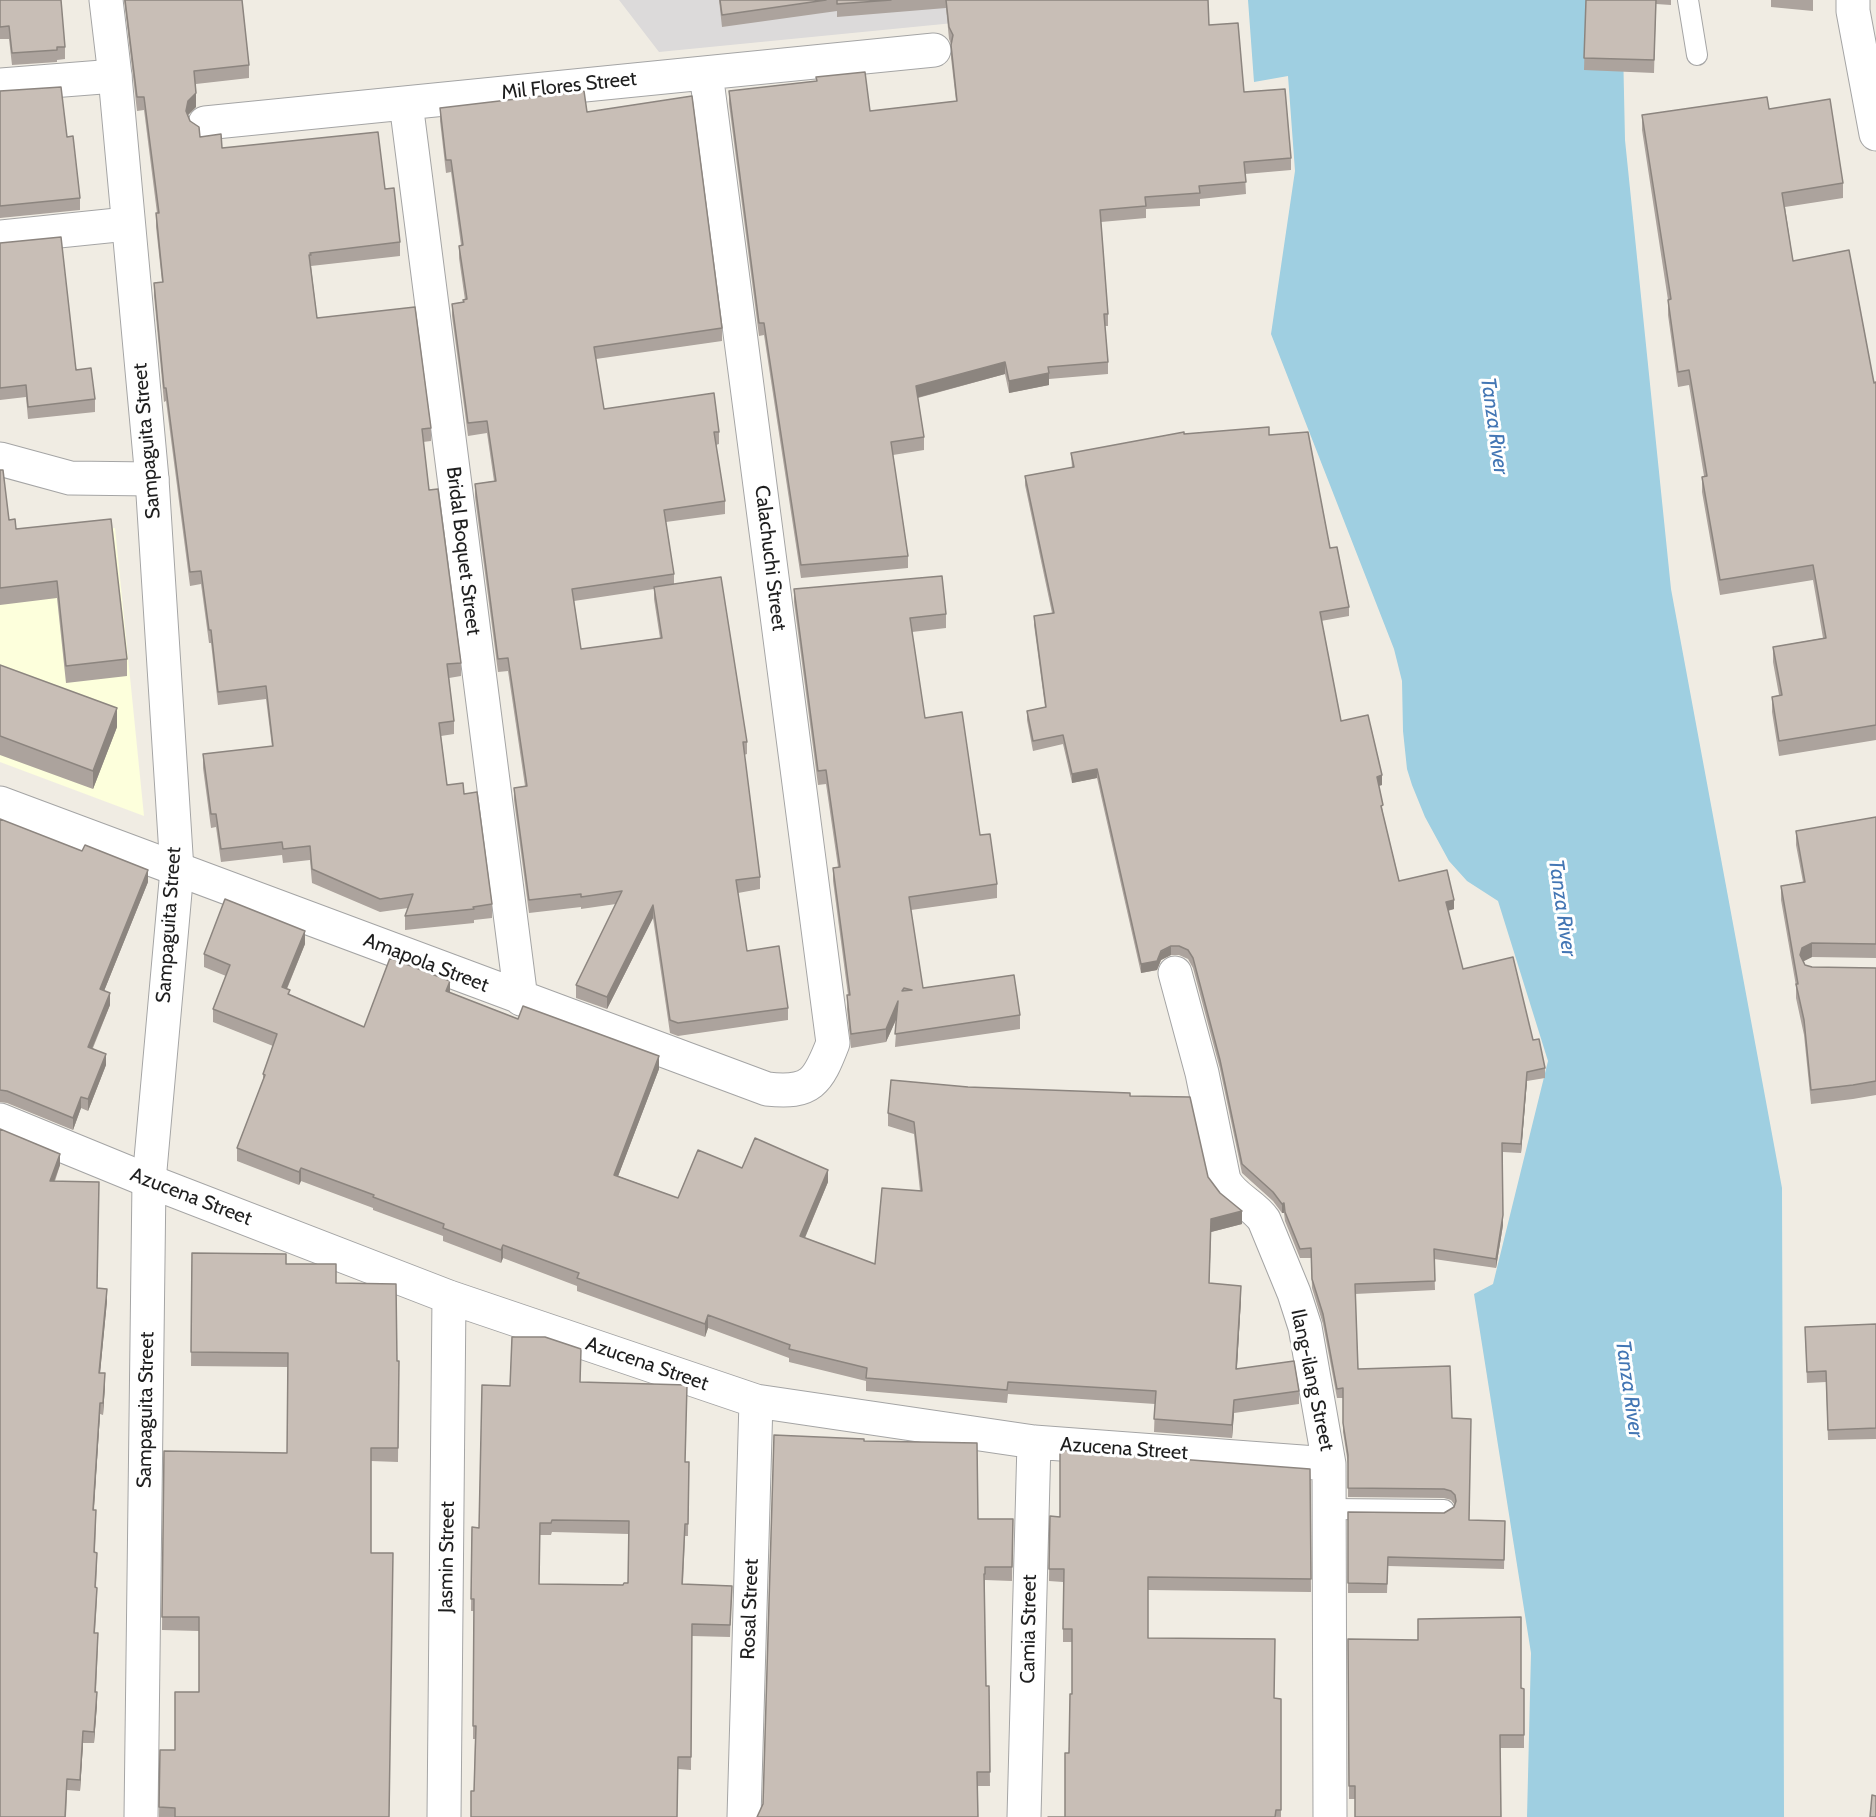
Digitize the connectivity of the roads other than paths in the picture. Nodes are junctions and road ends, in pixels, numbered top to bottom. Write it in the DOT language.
graph roads {
  1 [pos="106,0"];
  2 [pos="1688,0"];
  3 [pos="1853,0"];
  4 [pos="934,50"];
  5 [pos="1697,55"];
  6 [pos="706,73"];
  7 [pos="115,76"];
  8 [pos="0,85"];
  9 [pos="406,103"];
  10 [pos="205,123"];
  11 [pos="1876,134"];
  12 [pos="127,224"];
  13 [pos="0,237"];
  14 [pos="0,459"];
  15 [pos="152,479"];
  16 [pos="0,803"];
  17 [pos="177,870"];
  18 [pos="1175,973"];
  19 [pos="521,999"];
  20 [pos="833,1043"];
  21 [pos="0,1120"];
  22 [pos="149,1181"];
  23 [pos="449,1297"];
  24 [pos="756,1401"];
  25 [pos="1034,1442"];
  26 [pos="1329,1464"];
  27 [pos="1329,1509"];
  28 [pos="1444,1510"];
  29 [pos="141,1817"];
  30 [pos="444,1817"];
  31 [pos="744,1817"];
  32 [pos="1024,1817"];
  33 [pos="1330,1817"];
  1 -- 7 [label="street, Sampaguita Street"];
  2 -- 5 [label="lane"];
  3 -- 11 [label="street"];
  4 -- 6 [label="street, Mil Flores Street"];
  6 -- 9 [label="street, Mil Flores Street"];
  6 -- 20 [label="street, Calachuchi Street"];
  7 -- 8 [label="street"];
  7 -- 12 [label="street, Sampaguita Street"];
  9 -- 10 [label="street, Mil Flores Street"];
  9 -- 19 [label="street, Bridal Boquet Street"];
  12 -- 13 [label="street"];
  12 -- 15 [label="street, Sampaguita Street"];
  14 -- 15 [label="street"];
  15 -- 17 [label="street, Sampaguita Street"];
  16 -- 17 [label="street, Amapola Street"];
  17 -- 19 [label="street, Amapola Street"];
  17 -- 22 [label="street, Sampaguita Street"];
  18 -- 26 [label="street, Ilang-ilang Street"];
  19 -- 20 [label="street, Amapola Street"];
  21 -- 22 [label="street, Azucena Street"];
  22 -- 23 [label="street, Azucena Street"];
  22 -- 29 [label="street, Sampaguita Street"];
  23 -- 24 [label="street, Azucena Street"];
  23 -- 30 [label="street, Jasmin Street"];
  24 -- 25 [label="street, Azucena Street"];
  24 -- 31 [label="street, Rosal Street"];
  25 -- 26 [label="street, Azucena Street"];
  25 -- 32 [label="street, Camia Street"];
  26 -- 27 [label="street, Ilang-ilang Street"];
  27 -- 28 [label="lane"];
  27 -- 33 [label="street, Ilang-ilang Street"];
}
